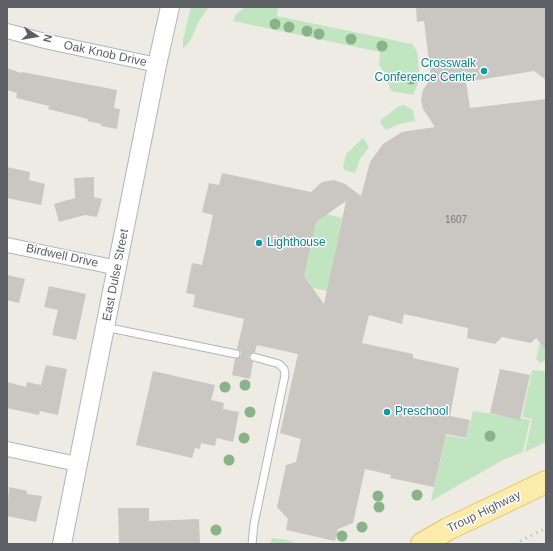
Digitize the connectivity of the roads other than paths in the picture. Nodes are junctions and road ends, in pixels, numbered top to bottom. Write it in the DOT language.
graph roads {
  1 [pos="170,7"];
  2 [pos="7,31"];
  3 [pos="157,65"];
  4 [pos="7,245"];
  5 [pos="118,268"];
  6 [pos="106,327"];
  7 [pos="236,354"];
  8 [pos="254,358"];
  9 [pos="7,449"];
  10 [pos="77,464"];
  11 [pos="546,482"];
  12 [pos="62,544"];
  13 [pos="252,544"];
  14 [pos="422,544"];
  1 -- 3 [label="street, East Dulse Street"];
  2 -- 3 [label="street, Oak Knob Drive"];
  3 -- 5 [label="street, East Dulse Street"];
  4 -- 5 [label="street, Birdwell Drive"];
  5 -- 6 [label="street, East Dulse Street"];
  6 -- 7 [label="lane"];
  6 -- 10 [label="street, East Dulse Street"];
  8 -- 13 [label="lane"];
  9 -- 10 [label="street"];
  10 -- 12 [label="street, East Dulse Street"];
  11 -- 14 [label="main road, Troup Highway"];
}
